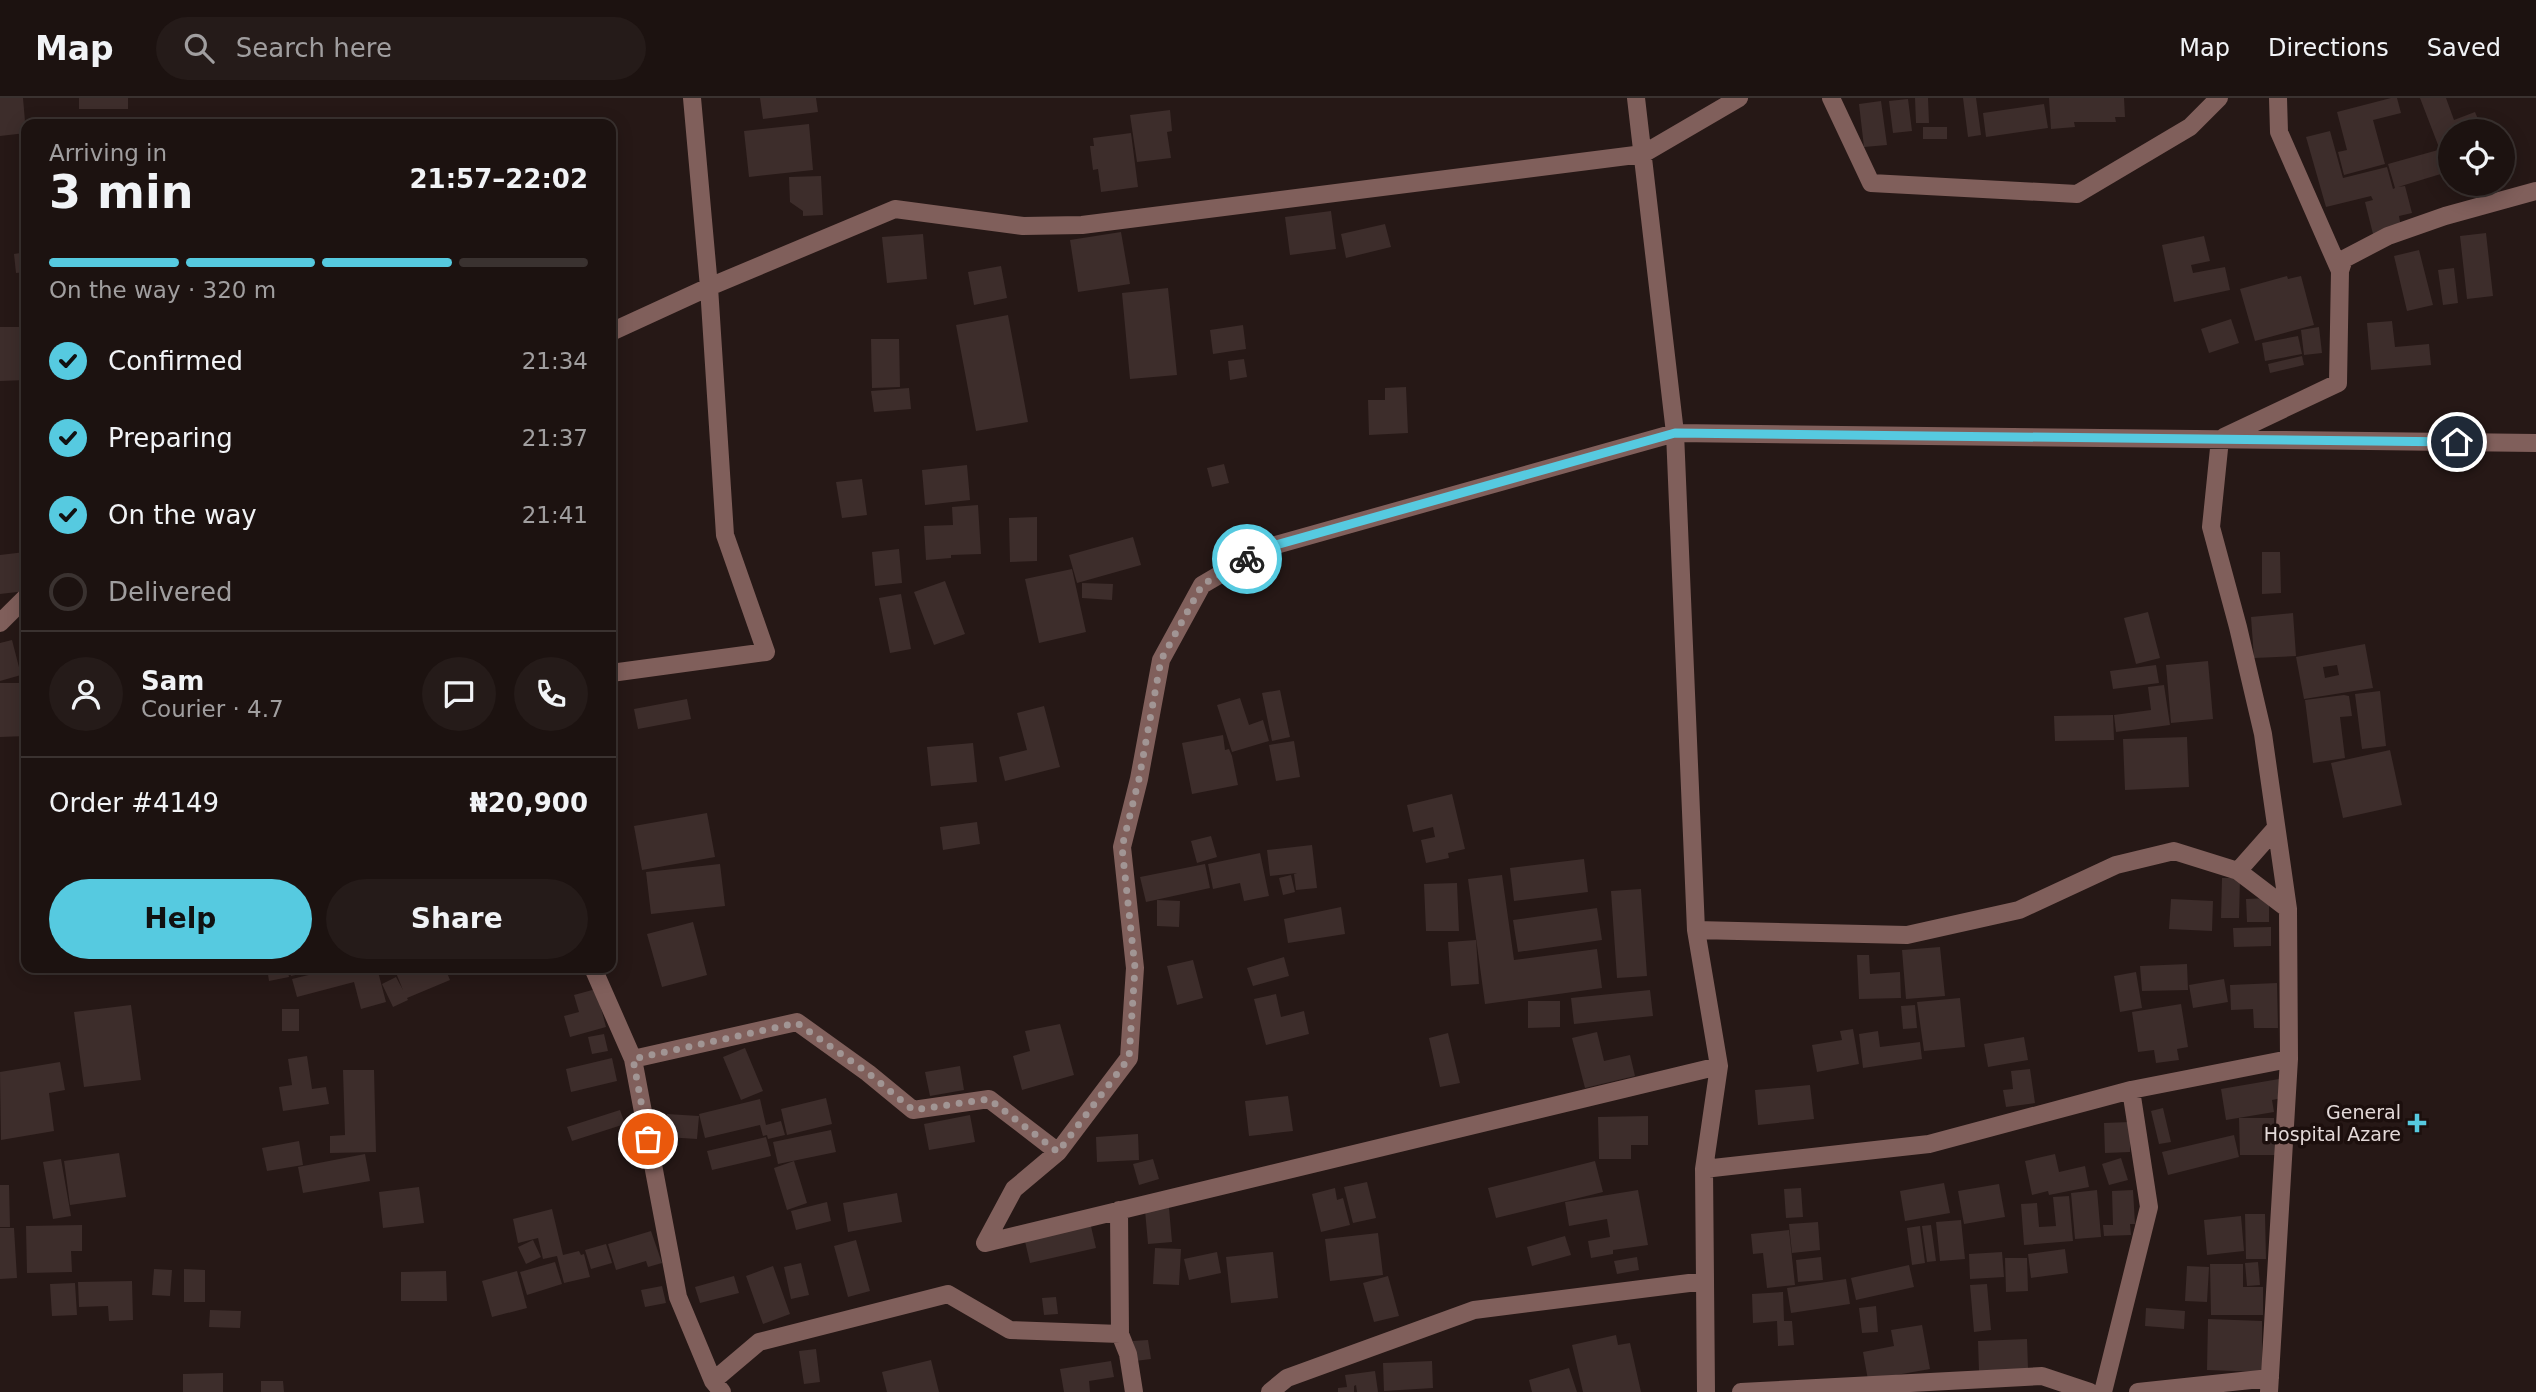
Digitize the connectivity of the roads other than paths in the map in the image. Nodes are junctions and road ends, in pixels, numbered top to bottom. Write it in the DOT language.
graph roads {
  1 [pos="692,98"];
  2 [pos="1636,98"];
  3 [pos="1740,98"];
  4 [pos="1831,98"];
  5 [pos="2219,98"];
  6 [pos="2278,98"];
  7 [pos="1643,154"];
  8 [pos="2536,191"];
  9 [pos="2340,271"];
  10 [pos="709,287"];
  11 [pos="616,330"];
  12 [pos="1675,433"];
  13 [pos="2220,439"];
  14 [pos="2536,443"];
  15 [pos="21,602"];
  16 [pos="0,623"];
  17 [pos="616,672"];
  18 [pos="2276,828"];
  19 [pos="2238,872"];
  20 [pos="2288,909"];
  21 [pos="1696,930"];
  22 [pos="595,973"];
  23 [pos="633,1059"];
  24 [pos="2290,1059"];
  25 [pos="1719,1066"];
  26 [pos="2131,1090"];
  27 [pos="1058,1152"];
  28 [pos="1704,1169"];
  29 [pos="1119,1210"];
  30 [pos="1705,1281"];
  31 [pos="1120,1334"];
  32 [pos="2270,1385"];
  33 [pos="717,1386"];
  34 [pos="1134,1392"];
  35 [pos="1270,1392"];
  36 [pos="1706,1392"];
  37 [pos="1741,1392"];
  38 [pos="2090,1392"];
  39 [pos="2103,1392"];
  40 [pos="2138,1392"];
  1 -- 10 [label="street"];
  2 -- 7 [label="street"];
  3 -- 7 [label="street"];
  4 -- 5 [label="street"];
  6 -- 9 [label="street"];
  7 -- 10 [label="street"];
  7 -- 12 [label="street"];
  8 -- 9 [label="street"];
  9 -- 13 [label="street"];
  10 -- 11 [label="street"];
  10 -- 17 [label="street"];
  12 -- 13 [label="street"];
  12 -- 21 [label="street"];
  12 -- 27 [label="street"];
  13 -- 14 [label="street"];
  13 -- 18 [label="street"];
  15 -- 16 [label="street"];
  18 -- 19 [label="street"];
  18 -- 20 [label="street"];
  19 -- 20 [label="street"];
  19 -- 21 [label="street"];
  20 -- 24 [label="street"];
  21 -- 25 [label="street"];
  22 -- 23 [label="street"];
  23 -- 27 [label="street"];
  23 -- 33 [label="street"];
  24 -- 26 [label="street"];
  24 -- 32 [label="street"];
  25 -- 28 [label="street"];
  25 -- 29 [label="street"];
  26 -- 28 [label="street"];
  26 -- 39 [label="street"];
  27 -- 29 [label="street"];
  28 -- 30 [label="street"];
  29 -- 31 [label="street"];
  30 -- 35 [label="street"];
  30 -- 36 [label="street"];
  31 -- 33 [label="street"];
  31 -- 34 [label="street"];
  32 -- 40 [label="street"];
  37 -- 38 [label="street"];
}
